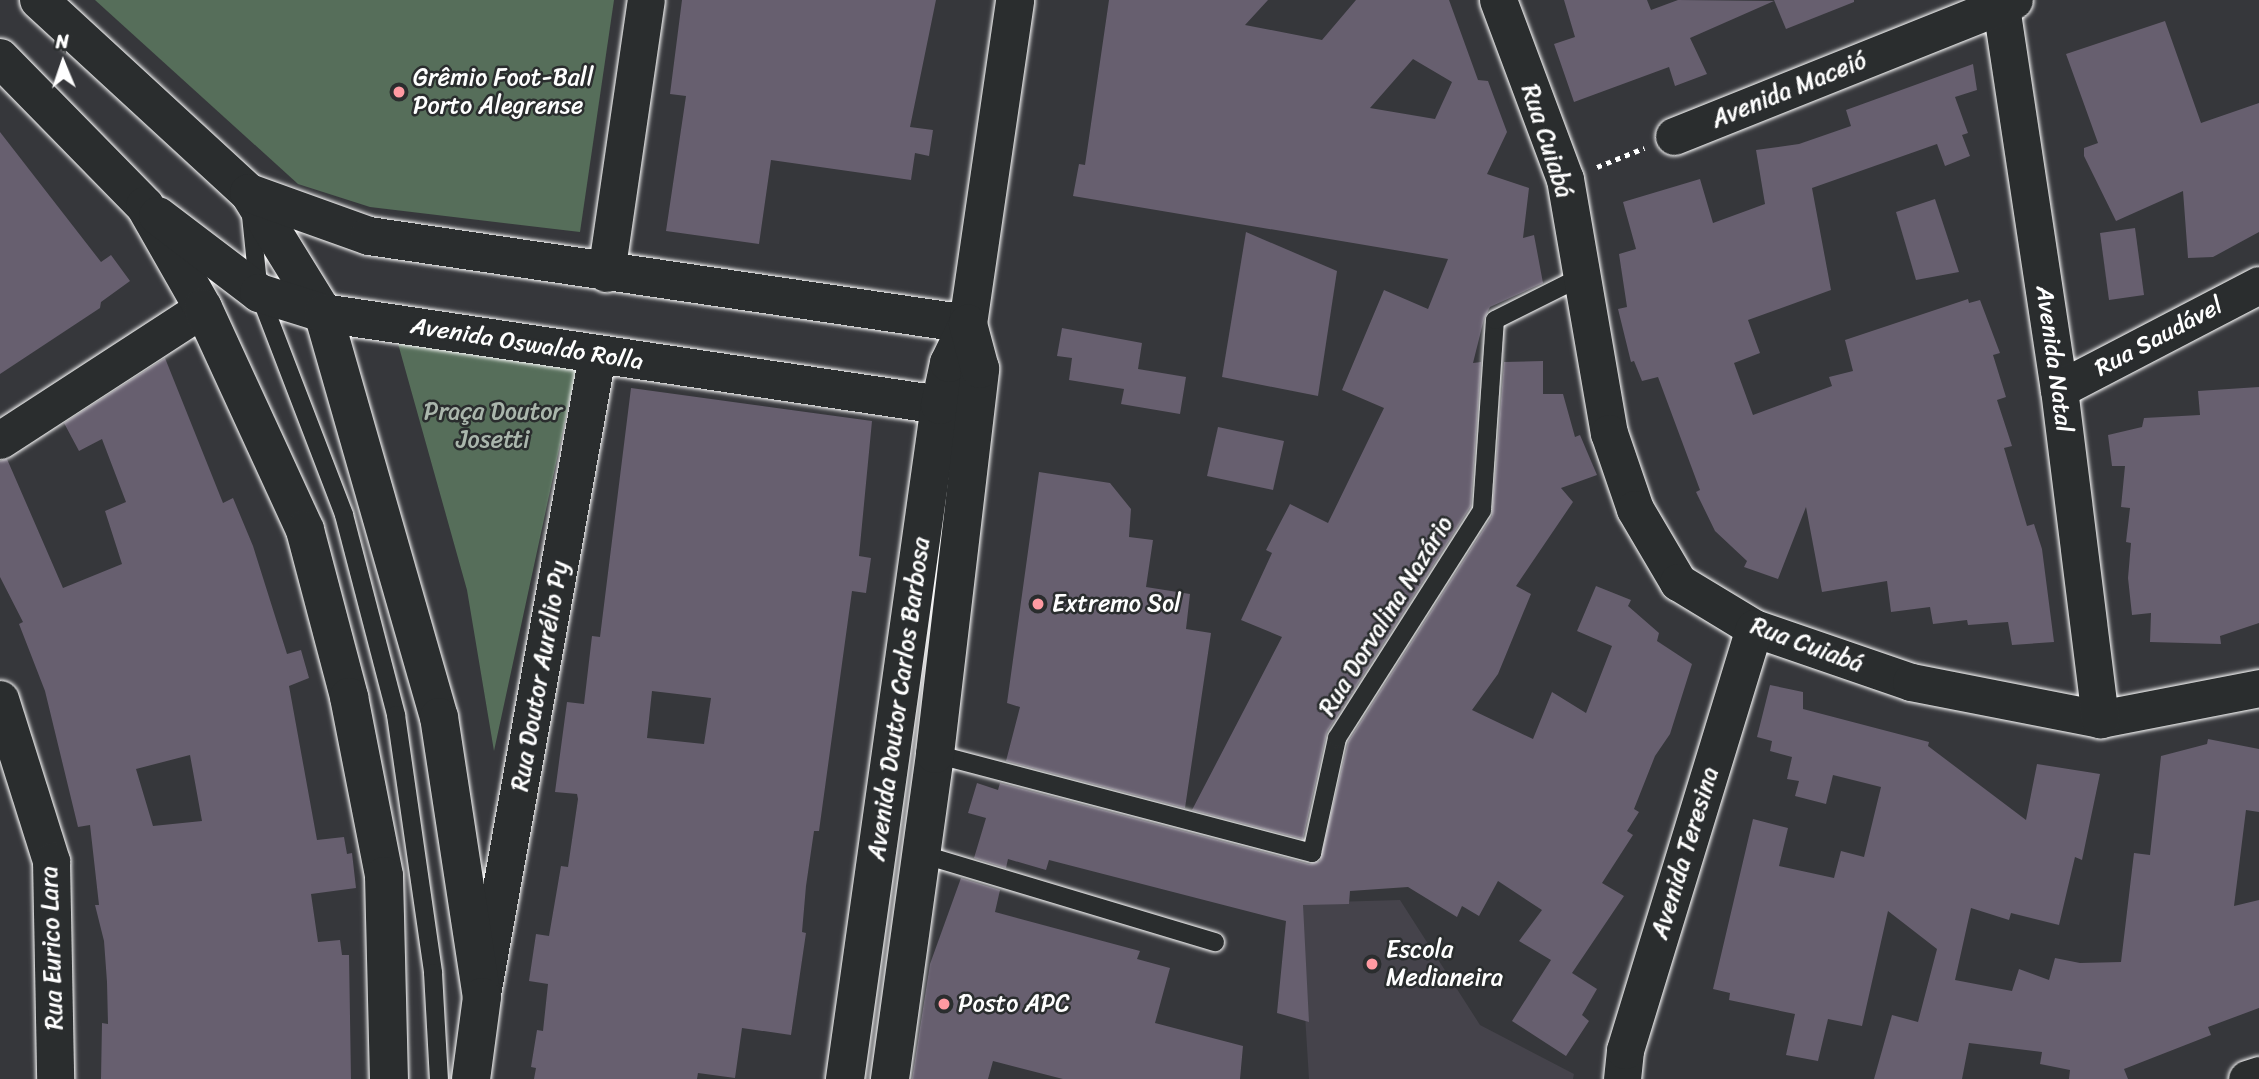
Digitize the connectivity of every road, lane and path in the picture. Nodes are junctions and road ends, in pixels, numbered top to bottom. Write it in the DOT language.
graph roads {
  1 [pos="38,0"];
  2 [pos="646,0"];
  3 [pos="1015,0"];
  4 [pos="1497,0"];
  5 [pos="2005,2"];
  6 [pos="0,58"];
  7 [pos="1674,136"];
  8 [pos="1565,179"];
  9 [pos="249,193"];
  10 [pos="145,206"];
  11 [pos="606,273"];
  12 [pos="1579,278"];
  13 [pos="2259,285"];
  14 [pos="259,293"];
  15 [pos="203,308"];
  16 [pos="323,313"];
  17 [pos="968,324"];
  18 [pos="597,355"];
  19 [pos="2059,389"];
  20 [pos="940,405"];
  21 [pos="0,440"];
  22 [pos="1754,628"];
  23 [pos="2259,688"];
  24 [pos="0,699"];
  25 [pos="2100,719"];
  26 [pos="935,754"];
  27 [pos="921,854"];
  28 [pos="1215,942"];
  29 [pos="482,997"];
  30 [pos="2259,1075"];
  31 [pos="55,1079"];
  32 [pos="389,1079"];
  33 [pos="439,1079"];
  34 [pos="459,1079"];
  35 [pos="471,1079"];
  36 [pos="845,1079"];
  37 [pos="890,1079"];
  38 [pos="1622,1079"];
  39 [pos="2247,1079"];
  1 -- 9 [label="street"];
  2 -- 11 [label="street"];
  3 -- 17 [label="street, Avenida Doutor Carlos Barbosa"];
  4 -- 8 [label="street, Rua Cuiabá"];
  5 -- 7 [label="street, Avenida Maceió"];
  5 -- 19 [label="street, Avenida Natal"];
  6 -- 10 [label="street"];
  7 -- 8 [label="path"];
  8 -- 12 [label="street, Rua Cuiabá"];
  9 -- 11 [label="street"];
  9 -- 14 [label="lane"];
  9 -- 16 [label="street"];
  10 -- 14 [label="street, Avenida Oswaldo Rolla"];
  10 -- 15 [label="street"];
  11 -- 17 [label="street"];
  12 -- 22 [label="street, Rua Cuiabá"];
  12 -- 26 [label="lane, Rua Dorvalina Nazário"];
  13 -- 19 [label="street, Rua Saudável"];
  14 -- 16 [label="street, Avenida Oswaldo Rolla"];
  14 -- 33 [label="lane"];
  15 -- 21 [label="street"];
  15 -- 32 [label="street"];
  16 -- 18 [label="street, Avenida Oswaldo Rolla"];
  16 -- 29 [label="street"];
  17 -- 20 [label="street, Avenida Doutor Carlos Barbosa"];
  17 -- 26 [label="street, Avenida Doutor Carlos Barbosa"];
  18 -- 20 [label="street, Avenida Oswaldo Rolla"];
  18 -- 29 [label="street, Rua Doutor Aurélio Py"];
  19 -- 25 [label="street, Avenida Natal"];
  20 -- 36 [label="street, Avenida Doutor Carlos Barbosa"];
  22 -- 25 [label="street, Rua Cuiabá"];
  22 -- 38 [label="street, Avenida Teresina"];
  23 -- 25 [label="street, Rua Cuiabá"];
  24 -- 31 [label="street, Rua Eurico Lara"];
  26 -- 27 [label="street, Avenida Doutor Carlos Barbosa"];
  27 -- 28 [label="lane"];
  27 -- 37 [label="street, Avenida Doutor Carlos Barbosa"];
  29 -- 34 [label="lane"];
  29 -- 35 [label="street"];
  30 -- 39 [label="street"];
}
